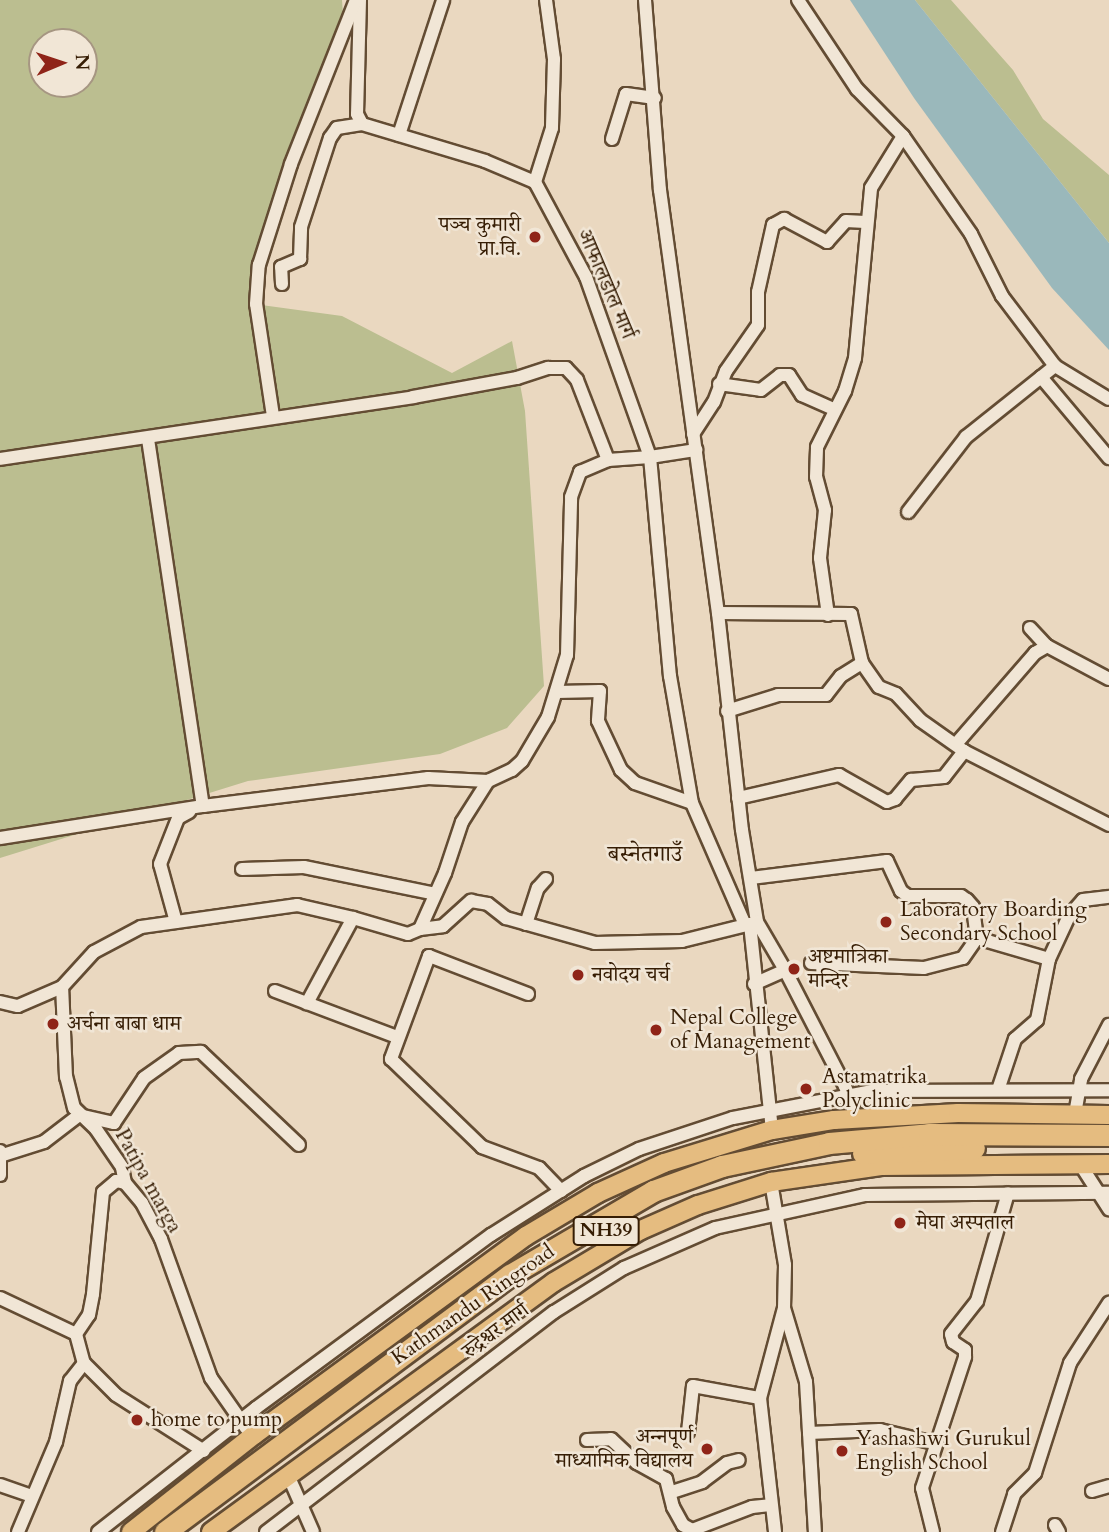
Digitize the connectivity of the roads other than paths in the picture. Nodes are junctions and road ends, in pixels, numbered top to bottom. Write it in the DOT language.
graph roads {
  1 [pos="358,0"];
  2 [pos="443,0"];
  3 [pos="546,0"];
  4 [pos="645,0"];
  5 [pos="798,0"];
  6 [pos="655,99"];
  7 [pos="362,124"];
  8 [pos="398,135"];
  9 [pos="903,136"];
  10 [pos="612,139"];
  11 [pos="535,182"];
  12 [pos="865,222"];
  13 [pos="282,284"];
  14 [pos="1055,366"];
  15 [pos="1041,377"];
  16 [pos="719,384"];
  17 [pos="1109,399"];
  18 [pos="835,410"];
  19 [pos="273,416"];
  20 [pos="693,434"];
  21 [pos="148,439"];
  22 [pos="695,450"];
  23 [pos="650,457"];
  24 [pos="1109,458"];
  25 [pos="0,459"];
  26 [pos="608,460"];
  27 [pos="908,512"];
  28 [pos="718,613"];
  29 [pos="828,615"];
  30 [pos="1030,628"];
  31 [pos="1047,646"];
  32 [pos="862,663"];
  33 [pos="1109,679"];
  34 [pos="557,692"];
  35 [pos="727,711"];
  36 [pos="960,747"];
  37 [pos="488,781"];
  38 [pos="738,798"];
  39 [pos="692,803"];
  40 [pos="197,808"];
  41 [pos="1109,825"];
  42 [pos="0,838"];
  43 [pos="242,869"];
  44 [pos="751,878"];
  45 [pos="546,879"];
  46 [pos="435,894"];
  47 [pos="1109,897"];
  48 [pos="353,918"];
  49 [pos="176,922"];
  50 [pos="526,924"];
  51 [pos="751,924"];
  52 [pos="420,929"];
  53 [pos="977,938"];
  54 [pos="1049,959"];
  55 [pos="811,963"];
  56 [pos="785,970"];
  57 [pos="754,984"];
  58 [pos="62,987"];
  59 [pos="275,991"];
  60 [pos="528,994"];
  61 [pos="0,1002"];
  62 [pos="307,1003"];
  63 [pos="1109,1025"];
  64 [pos="397,1037"];
  65 [pos="1079,1089"];
  66 [pos="998,1090"];
  67 [pos="1109,1090"];
  68 [pos="848,1094"];
  69 [pos="768,1110"];
  70 [pos="1075,1114"];
  71 [pos="79,1115"];
  72 [pos="1109,1115"];
  73 [pos="856,1118"];
  74 [pos="772,1130"];
  75 [pos="1109,1135"];
  76 [pos="299,1146"];
  77 [pos="1109,1148"];
  78 [pos="1,1153"];
  79 [pos="1080,1164"];
  80 [pos="1109,1164"];
  81 [pos="0,1175"];
  82 [pos="771,1182"];
  83 [pos="125,1183"];
  84 [pos="561,1191"];
  85 [pos="1008,1192"];
  86 [pos="1105,1193"];
  87 [pos="1109,1209"];
  88 [pos="778,1212"];
  89 [pos="0,1298"];
  90 [pos="1109,1303"];
  91 [pos="784,1308"];
  92 [pos="76,1334"];
  93 [pos="83,1363"];
  94 [pos="760,1398"];
  95 [pos="247,1428"];
  96 [pos="688,1432"];
  97 [pos="809,1433"];
  98 [pos="587,1440"];
  99 [pos="934,1443"];
  100 [pos="204,1451"];
  101 [pos="739,1460"];
  102 [pos="288,1475"];
  103 [pos="0,1485"];
  104 [pos="1109,1486"];
  105 [pos="1091,1491"];
  106 [pos="672,1492"];
  107 [pos="32,1496"];
  108 [pos="298,1502"];
  109 [pos="770,1505"];
  110 [pos="18,1532"];
  111 [pos="98,1532"];
  112 [pos="131,1532"];
  113 [pos="164,1532"];
  114 [pos="186,1532"];
  115 [pos="211,1532"];
  116 [pos="266,1532"];
  117 [pos="313,1532"];
  118 [pos="775,1532"];
  119 [pos="815,1532"];
  120 [pos="933,1532"];
  121 [pos="1002,1532"];
  1 -- 7 [label="street"];
  1 -- 19 [label="street"];
  2 -- 8 [label="street"];
  3 -- 11 [label="street"];
  4 -- 6 [label="street"];
  5 -- 9 [label="street"];
  6 -- 10 [label="street"];
  6 -- 20 [label="street"];
  7 -- 8 [label="street"];
  7 -- 13 [label="street"];
  8 -- 11 [label="street"];
  9 -- 12 [label="street"];
  9 -- 14 [label="street"];
  11 -- 23 [label="street, आफालडोल मार्ग"];
  12 -- 16 [label="street"];
  12 -- 18 [label="street"];
  14 -- 15 [label="street"];
  14 -- 17 [label="street"];
  15 -- 24 [label="street"];
  15 -- 27 [label="street"];
  16 -- 18 [label="street"];
  16 -- 20 [label="street"];
  18 -- 29 [label="street"];
  19 -- 21 [label="street"];
  19 -- 26 [label="street"];
  20 -- 22 [label="street"];
  21 -- 25 [label="street"];
  21 -- 40 [label="street"];
  22 -- 23 [label="street"];
  22 -- 28 [label="street"];
  23 -- 26 [label="street"];
  23 -- 39 [label="street, आफालडोल मार्ग"];
  26 -- 34 [label="street"];
  28 -- 29 [label="street"];
  28 -- 35 [label="street"];
  29 -- 32 [label="street"];
  30 -- 31 [label="street"];
  31 -- 33 [label="street"];
  31 -- 36 [label="street"];
  32 -- 35 [label="street"];
  32 -- 36 [label="street"];
  34 -- 37 [label="street"];
  34 -- 39 [label="street"];
  35 -- 38 [label="street"];
  36 -- 38 [label="street"];
  36 -- 41 [label="street"];
  37 -- 40 [label="street"];
  37 -- 46 [label="street"];
  38 -- 44 [label="street"];
  39 -- 51 [label="street, आफालडोल मार्ग"];
  40 -- 42 [label="street"];
  40 -- 49 [label="street"];
  43 -- 46 [label="street"];
  44 -- 51 [label="street"];
  44 -- 53 [label="street"];
  45 -- 50 [label="street"];
  46 -- 52 [label="street"];
  47 -- 54 [label="street"];
  48 -- 49 [label="street"];
  48 -- 52 [label="street"];
  48 -- 62 [label="street"];
  49 -- 58 [label="street"];
  50 -- 51 [label="street"];
  50 -- 52 [label="street"];
  51 -- 56 [label="street"];
  51 -- 57 [label="street"];
  53 -- 54 [label="street"];
  53 -- 55 [label="street"];
  54 -- 66 [label="street"];
  56 -- 57 [label="street"];
  56 -- 68 [label="street"];
  57 -- 69 [label="street"];
  58 -- 61 [label="street"];
  58 -- 71 [label="street, Patipa marga"];
  59 -- 62 [label="street"];
  60 -- 64 [label="street"];
  62 -- 64 [label="street"];
  63 -- 65 [label="street"];
  64 -- 84 [label="street"];
  65 -- 66 [label="street"];
  65 -- 67 [label="street"];
  65 -- 70 [label="street"];
  66 -- 68 [label="street"];
  68 -- 69 [label="street"];
  68 -- 73 [label="street"];
  69 -- 74 [label="street"];
  69 -- 84 [label="street"];
  70 -- 72 [label="main road"];
  70 -- 73 [label="main road"];
  71 -- 76 [label="street"];
  71 -- 78 [label="street"];
  71 -- 83 [label="street, Patipa marga"];
  73 -- 74 [label="main road"];
  74 -- 95 [label="main road"];
  75 -- 113 [label="highway, Kathmandu Ringroad / NH39"];
  77 -- 114 [label="highway, Kathmandu Ringroad / NH39"];
  78 -- 81 [label="street"];
  79 -- 80 [label="main road"];
  79 -- 82 [label="main road"];
  79 -- 86 [label="street"];
  82 -- 88 [label="street"];
  82 -- 102 [label="main road"];
  83 -- 92 [label="street"];
  83 -- 95 [label="street, Patipa marga"];
  84 -- 95 [label="street"];
  85 -- 86 [label="street, रुद्रेश्वर मार्ग"];
  85 -- 88 [label="street, रुद्रेश्वर मार्ग"];
  85 -- 99 [label="street"];
  86 -- 87 [label="street"];
  88 -- 91 [label="street"];
  88 -- 108 [label="street, रुद्रेश्वर मार्ग"];
  89 -- 92 [label="street"];
  90 -- 121 [label="street"];
  91 -- 94 [label="street"];
  91 -- 97 [label="street"];
  92 -- 93 [label="street"];
  93 -- 100 [label="street"];
  93 -- 107 [label="street"];
  94 -- 96 [label="street"];
  94 -- 109 [label="street"];
  95 -- 100 [label="street"];
  95 -- 112 [label="main road"];
  97 -- 99 [label="street"];
  97 -- 119 [label="street"];
  98 -- 106 [label="street"];
  99 -- 120 [label="street"];
  100 -- 111 [label="street"];
  101 -- 106 [label="street"];
  102 -- 108 [label="street"];
  102 -- 115 [label="main road"];
  103 -- 107 [label="street"];
  104 -- 105 [label="street"];
  106 -- 109 [label="street"];
  107 -- 110 [label="street"];
  108 -- 116 [label="street, रुद्रेश्वर मार्ग"];
  108 -- 117 [label="street"];
  109 -- 118 [label="street"];
}
